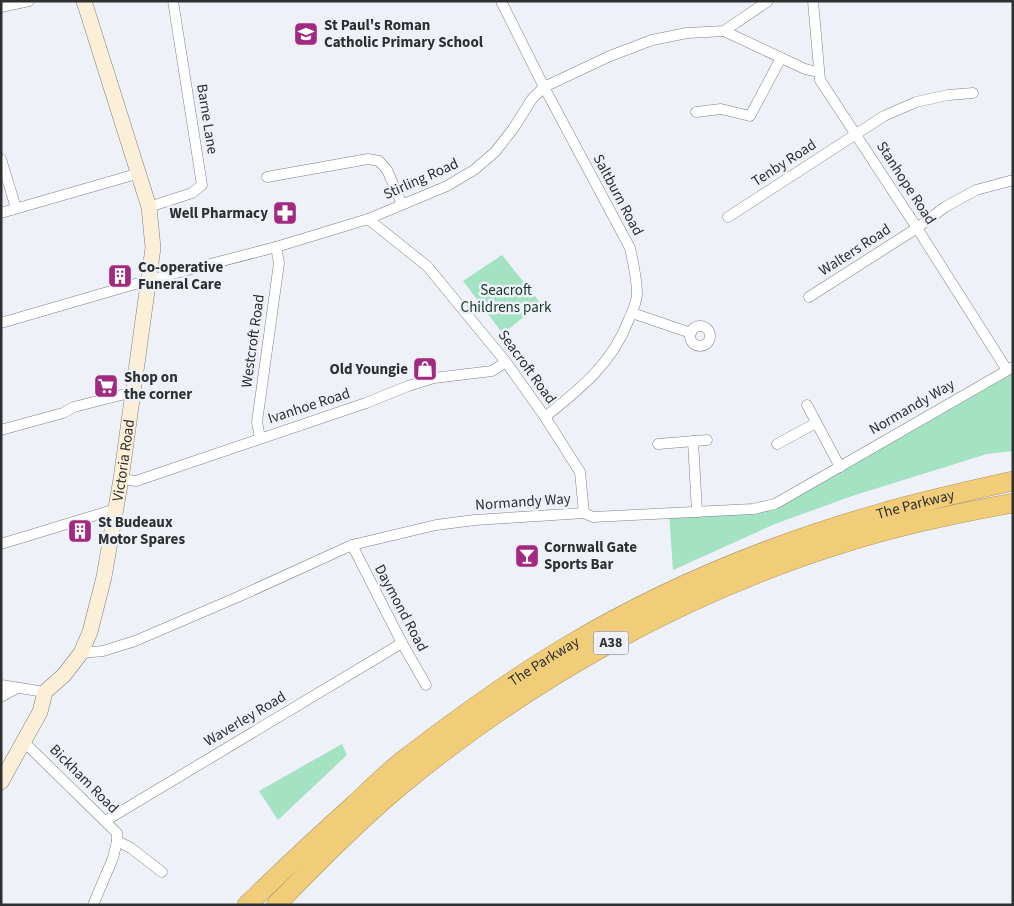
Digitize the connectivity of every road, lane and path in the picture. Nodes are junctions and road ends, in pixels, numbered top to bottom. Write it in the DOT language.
graph roads {
  1 [pos="29,1"];
  2 [pos="84,1"];
  3 [pos="173,1"];
  4 [pos="501,1"];
  5 [pos="768,1"];
  6 [pos="813,1"];
  7 [pos="1,7"];
  8 [pos="724,31"];
  9 [pos="781,58"];
  10 [pos="818,72"];
  11 [pos="544,87"];
  12 [pos="973,93"];
  13 [pos="696,112"];
  14 [pos="856,134"];
  15 [pos="1,159"];
  16 [pos="140,174"];
  17 [pos="273,179"];
  18 [pos="1013,180"];
  19 [pos="402,204"];
  20 [pos="149,207"];
  21 [pos="16,208"];
  22 [pos="1,213"];
  23 [pos="728,217"];
  24 [pos="368,218"];
  25 [pos="917,228"];
  26 [pos="276,247"];
  27 [pos="149,280"];
  28 [pos="809,297"];
  29 [pos="632,314"];
  30 [pos="1,323"];
  31 [pos="691,333"];
  32 [pos="506,362"];
  33 [pos="1010,368"];
  34 [pos="133,392"];
  35 [pos="807,405"];
  36 [pos="545,418"];
  37 [pos="816,423"];
  38 [pos="1,430"];
  39 [pos="260,438"];
  40 [pos="706,440"];
  41 [pos="693,441"];
  42 [pos="658,444"];
  43 [pos="777,444"];
  44 [pos="840,466"];
  45 [pos="120,479"];
  46 [pos="1013,481"];
  47 [pos="1013,503"];
  48 [pos="116,508"];
  49 [pos="698,512"];
  50 [pos="584,513"];
  51 [pos="1,544"];
  52 [pos="352,545"];
  53 [pos="402,643"];
  54 [pos="81,653"];
  55 [pos="1,685"];
  56 [pos="426,685"];
  57 [pos="16,688"];
  58 [pos="46,692"];
  59 [pos="1,697"];
  60 [pos="24,742"];
  61 [pos="1,782"];
  62 [pos="105,821"];
  63 [pos="117,841"];
  64 [pos="162,872"];
  65 [pos="93,905"];
  66 [pos="247,905"];
  67 [pos="276,905"];
  1 -- 7 [label="street"];
  2 -- 16 [label="street, Victoria Road"];
  3 -- 20 [label="street, Barne Lane"];
  4 -- 11 [label="street, Saltburn Road"];
  5 -- 8 [label="street"];
  6 -- 10 [label="street, Stanhope Road"];
  8 -- 9 [label="street, Stirling Road"];
  8 -- 11 [label="street, Stirling Road"];
  9 -- 10 [label="street, Stirling Road"];
  9 -- 13 [label="street"];
  10 -- 14 [label="street, Stanhope Road"];
  11 -- 19 [label="street, Stirling Road"];
  11 -- 29 [label="street, Saltburn Road"];
  12 -- 14 [label="street, Tenby Road"];
  14 -- 23 [label="street, Tenby Road"];
  14 -- 25 [label="street, Stanhope Road"];
  15 -- 21 [label="street"];
  16 -- 20 [label="street, Victoria Road"];
  16 -- 21 [label="street"];
  17 -- 19 [label="street"];
  18 -- 25 [label="street, Walters Road"];
  19 -- 24 [label="street, Stirling Road"];
  20 -- 27 [label="street, Victoria Road"];
  21 -- 22 [label="street"];
  24 -- 26 [label="street, Stirling Road"];
  24 -- 32 [label="street, Seacroft Road"];
  25 -- 28 [label="street, Walters Road"];
  25 -- 33 [label="street, Stanhope Road"];
  26 -- 27 [label="street, Stirling Road"];
  26 -- 39 [label="street, Westcroft Road"];
  27 -- 30 [label="street, Stirling Road"];
  27 -- 34 [label="street, Victoria Road"];
  29 -- 31 [label="street"];
  29 -- 36 [label="street, Saltburn Road"];
  32 -- 36 [label="street, Seacroft Road"];
  32 -- 39 [label="street, Ivanhoe Road"];
  33 -- 44 [label="street, Normandy Way"];
  34 -- 38 [label="street"];
  34 -- 45 [label="street, Victoria Road"];
  35 -- 37 [label="street"];
  36 -- 50 [label="street, Seacroft Road"];
  37 -- 43 [label="street"];
  37 -- 44 [label="street"];
  39 -- 45 [label="street, Ivanhoe Road"];
  40 -- 41 [label="street"];
  41 -- 42 [label="street"];
  41 -- 49 [label="street"];
  44 -- 49 [label="street, Normandy Way"];
  45 -- 48 [label="street, Victoria Road"];
  46 -- 66 [label="highway, The Parkway / A38"];
  47 -- 67 [label="highway, The Parkway / A38"];
  48 -- 51 [label="street"];
  48 -- 54 [label="street, Victoria Road"];
  49 -- 50 [label="street, Normandy Way"];
  50 -- 52 [label="street, Normandy Way"];
  52 -- 53 [label="street, Daymond Road"];
  52 -- 54 [label="street, Normandy Way"];
  53 -- 56 [label="street, Daymond Road"];
  53 -- 62 [label="street, Waverley Road"];
  54 -- 58 [label="street, Victoria Road"];
  55 -- 57 [label="street"];
  57 -- 58 [label="street"];
  57 -- 59 [label="street"];
  58 -- 60 [label="street, Victoria Road"];
  60 -- 61 [label="street, Victoria Road"];
  60 -- 62 [label="street, Bickham Road"];
  62 -- 63 [label="street, Bickham Road"];
  63 -- 64 [label="street, Bickham Road"];
  63 -- 65 [label="street"];
}
